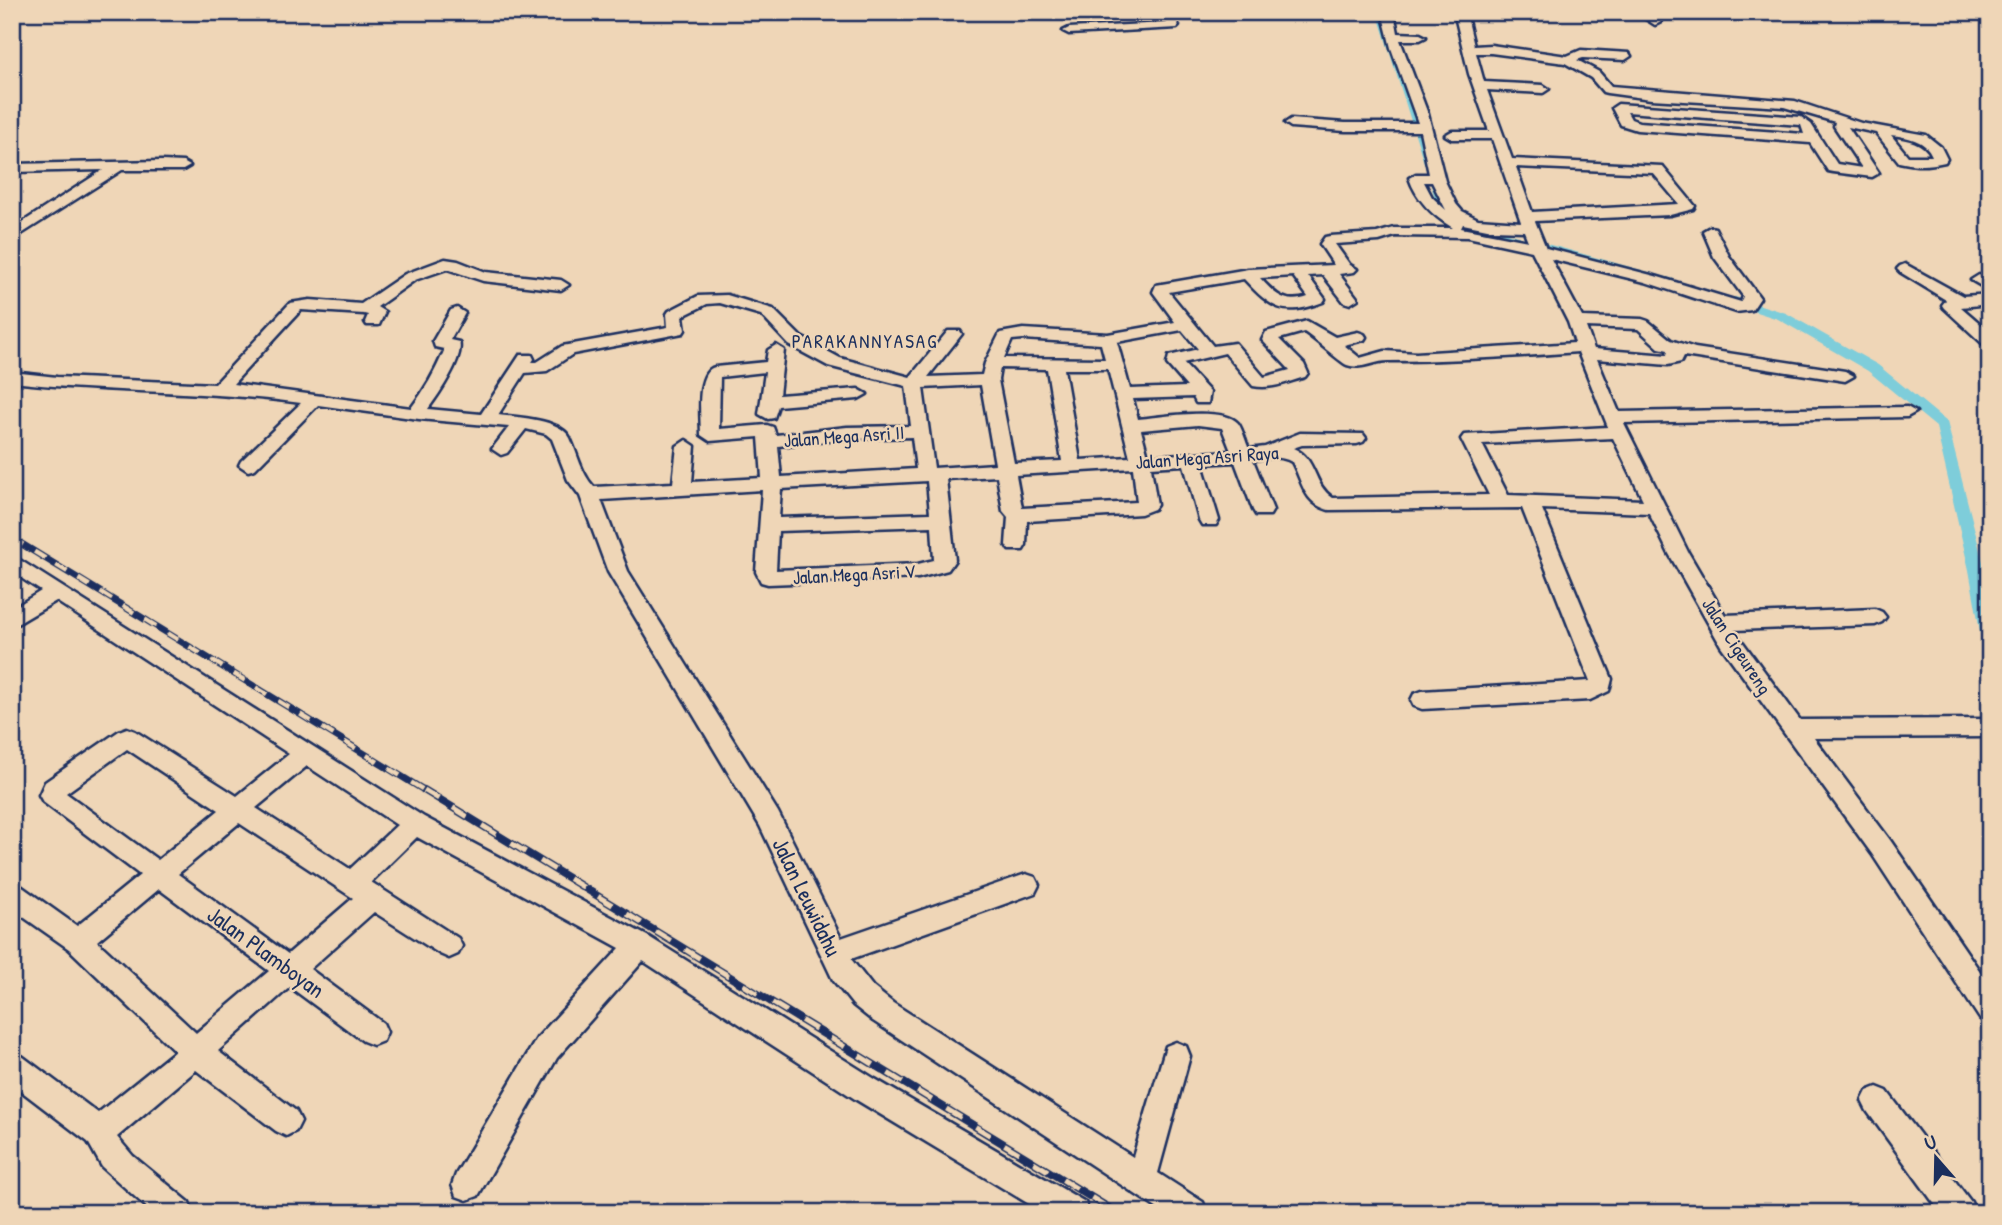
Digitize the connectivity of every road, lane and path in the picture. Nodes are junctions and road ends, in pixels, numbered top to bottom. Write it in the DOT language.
graph roads {
  1 [pos="1166,12"];
  2 [pos="1388,12"];
  3 [pos="1069,17"];
  4 [pos="1461,18"];
  5 [pos="1394,36"];
  6 [pos="1420,37"];
  7 [pos="1469,50"];
  8 [pos="1625,55"];
  9 [pos="1568,60"];
  10 [pos="1480,86"];
  11 [pos="1543,89"];
  12 [pos="1607,89"];
  13 [pos="1789,104"];
  14 [pos="1618,108"];
  15 [pos="1801,121"];
  16 [pos="1842,121"];
  17 [pos="1291,123"];
  18 [pos="1418,127"];
  19 [pos="1880,130"];
  20 [pos="1452,135"];
  21 [pos="1497,135"];
  22 [pos="1813,139"];
  23 [pos="1508,163"];
  24 [pos="122,165"];
  25 [pos="183,166"];
  26 [pos="12,168"];
  27 [pos="1431,177"];
  28 [pos="1710,231"];
  29 [pos="1468,233"];
  30 [pos="12,236"];
  31 [pos="1534,238"];
  32 [pos="1643,268"];
  33 [pos="1905,269"];
  34 [pos="1340,270"];
  35 [pos="1297,271"];
  36 [pos="1248,274"];
  37 [pos="561,285"];
  38 [pos="1350,299"];
  39 [pos="1990,299"];
  40 [pos="1961,302"];
  41 [pos="1750,303"];
  42 [pos="457,313"];
  43 [pos="1576,322"];
  44 [pos="1185,325"];
  45 [pos="954,334"];
  46 [pos="1358,337"];
  47 [pos="1108,339"];
  48 [pos="1990,341"];
  49 [pos="1332,343"];
  50 [pos="1676,349"];
  51 [pos="1208,350"];
  52 [pos="1586,350"];
  53 [pos="775,358"];
  54 [pos="835,362"];
  55 [pos="1055,363"];
  56 [pos="1114,364"];
  57 [pos="855,368"];
  58 [pos="991,372"];
  59 [pos="1845,376"];
  60 [pos="12,377"];
  61 [pos="914,383"];
  62 [pos="220,388"];
  63 [pos="1201,392"];
  64 [pos="1123,394"];
  65 [pos="834,396"];
  66 [pos="314,400"];
  67 [pos="769,401"];
  68 [pos="1907,412"];
  69 [pos="416,413"];
  70 [pos="859,413"];
  71 [pos="1203,420"];
  72 [pos="485,421"];
  73 [pos="522,423"];
  74 [pos="1130,425"];
  75 [pos="1616,425"];
  76 [pos="919,431"];
  77 [pos="768,436"];
  78 [pos="1357,438"];
  79 [pos="686,446"];
  80 [pos="501,449"];
  81 [pos="1272,449"];
  82 [pos="1242,456"];
  83 [pos="1191,459"];
  84 [pos="1141,462"];
  85 [pos="248,465"];
  86 [pos="1072,466"];
  87 [pos="1005,470"];
  88 [pos="931,475"];
  89 [pos="772,479"];
  90 [pos="686,490"];
  91 [pos="589,494"];
  92 [pos="1502,501"];
  93 [pos="1530,503"];
  94 [pos="1656,507"];
  95 [pos="1263,510"];
  96 [pos="1018,515"];
  97 [pos="941,519"];
  98 [pos="1209,520"];
  99 [pos="767,525"];
  100 [pos="1016,545"];
  101 [pos="12,562"];
  102 [pos="57,591"];
  103 [pos="1875,617"];
  104 [pos="12,620"];
  105 [pos="1719,623"];
  106 [pos="1422,700"];
  107 [pos="1990,728"];
  108 [pos="1792,729"];
  109 [pos="306,752"];
  110 [pos="238,809"];
  111 [pos="415,824"];
  112 [pos="158,874"];
  113 [pos="1026,885"];
  114 [pos="362,891"];
  115 [pos="12,894"];
  116 [pos="78,941"];
  117 [pos="640,945"];
  118 [pos="449,946"];
  119 [pos="833,953"];
  120 [pos="291,970"];
  121 [pos="1989,1008"];
  122 [pos="373,1032"];
  123 [pos="196,1052"];
  124 [pos="1175,1056"];
  125 [pos="12,1066"];
  126 [pos="1877,1101"];
  127 [pos="286,1121"];
  128 [pos="102,1134"];
  129 [pos="1141,1181"];
  130 [pos="467,1185"];
  131 [pos="177,1213"];
  132 [pos="1074,1213"];
  133 [pos="1192,1213"];
  134 [pos="1960,1213"];
  1 -- 3 [label="street"];
  2 -- 5 [label="street"];
  4 -- 7 [label="street, Jalan Cigeureng"];
  5 -- 6 [label="street"];
  5 -- 18 [label="street"];
  7 -- 9 [label="street"];
  7 -- 10 [label="street, Jalan Cigeureng"];
  8 -- 9 [label="street"];
  9 -- 12 [label="street"];
  10 -- 11 [label="street"];
  10 -- 21 [label="street, Jalan Cigeureng"];
  12 -- 13 [label="street"];
  12 -- 14 [label="street"];
  13 -- 15 [label="street"];
  13 -- 16 [label="street"];
  14 -- 15 [label="street"];
  14 -- 22 [label="street"];
  15 -- 22 [label="street"];
  16 -- 19 [label="street"];
  16 -- 22 [label="street"];
  17 -- 18 [label="street"];
  18 -- 27 [label="street"];
  20 -- 21 [label="street"];
  21 -- 23 [label="street, Jalan Cigeureng"];
  23 -- 31 [label="street, Jalan Cigeureng"];
  23 -- 31 [label="street"];
  24 -- 25 [label="street"];
  24 -- 26 [label="street"];
  24 -- 30 [label="street"];
  27 -- 29 [label="street"];
  27 -- 31 [label="street"];
  28 -- 41 [label="street"];
  29 -- 31 [label="street"];
  29 -- 34 [label="street"];
  31 -- 41 [label="street"];
  31 -- 43 [label="street, Jalan Cigeureng"];
  32 -- 41 [label="street"];
  33 -- 40 [label="street"];
  34 -- 35 [label="street"];
  34 -- 38 [label="street"];
  35 -- 36 [label="street"];
  35 -- 36 [label="street"];
  36 -- 44 [label="street"];
  37 -- 62 [label="street"];
  39 -- 40 [label="street"];
  40 -- 48 [label="street"];
  42 -- 69 [label="street"];
  43 -- 50 [label="street"];
  43 -- 52 [label="street, Jalan Cigeureng"];
  44 -- 47 [label="street"];
  44 -- 51 [label="street"];
  45 -- 61 [label="street"];
  46 -- 49 [label="street"];
  47 -- 56 [label="street"];
  47 -- 58 [label="street"];
  49 -- 51 [label="street"];
  49 -- 52 [label="street"];
  50 -- 52 [label="street"];
  50 -- 59 [label="street"];
  51 -- 63 [label="street"];
  52 -- 75 [label="street, Jalan Cigeureng"];
  53 -- 67 [label="street, Jalan Mega Asri V"];
  53 -- 77 [label="street, Jalan Mega Asri II"];
  54 -- 57 [label="street"];
  54 -- 65 [label="street"];
  54 -- 72 [label="street"];
  55 -- 56 [label="street"];
  55 -- 58 [label="street"];
  55 -- 86 [label="street"];
  56 -- 64 [label="street"];
  57 -- 61 [label="street"];
  57 -- 70 [label="street"];
  58 -- 61 [label="street"];
  58 -- 87 [label="street"];
  60 -- 62 [label="street"];
  61 -- 76 [label="street, Jalan Mega Asri V"];
  62 -- 66 [label="street"];
  63 -- 64 [label="street"];
  63 -- 71 [label="street"];
  64 -- 74 [label="street"];
  65 -- 67 [label="street"];
  65 -- 70 [label="street"];
  66 -- 69 [label="street"];
  66 -- 85 [label="street"];
  67 -- 77 [label="street, Jalan Mega Asri V"];
  68 -- 75 [label="street"];
  69 -- 72 [label="street"];
  70 -- 76 [label="street, Jalan Mega Asri II"];
  70 -- 77 [label="street, Jalan Mega Asri II"];
  71 -- 74 [label="street"];
  71 -- 82 [label="street"];
  72 -- 73 [label="street"];
  73 -- 80 [label="street"];
  73 -- 91 [label="street, Jalan Leuwidahu"];
  74 -- 84 [label="street"];
  75 -- 92 [label="street"];
  75 -- 94 [label="street, Jalan Cigeureng"];
  76 -- 88 [label="street, Jalan Mega Asri V"];
  77 -- 89 [label="street, Jalan Mega Asri V"];
  78 -- 81 [label="street"];
  79 -- 90 [label="street"];
  81 -- 82 [label="street, Jalan Mega Asri Raya"];
  81 -- 92 [label="street, Jalan Mega Asri Raya"];
  82 -- 83 [label="street, Jalan Mega Asri Raya"];
  82 -- 95 [label="street"];
  83 -- 84 [label="street, Jalan Mega Asri Raya"];
  83 -- 98 [label="street"];
  84 -- 86 [label="street, Jalan Mega Asri Raya"];
  84 -- 96 [label="street"];
  86 -- 87 [label="street, Jalan Mega Asri Raya"];
  87 -- 88 [label="street, Jalan Mega Asri Raya"];
  87 -- 96 [label="street"];
  88 -- 89 [label="street, Jalan Mega Asri Raya"];
  88 -- 97 [label="street, Jalan Mega Asri V"];
  89 -- 90 [label="street, Jalan Mega Asri Raya"];
  89 -- 99 [label="street, Jalan Mega Asri V"];
  90 -- 91 [label="street, Jalan Mega Asri Raya"];
  91 -- 119 [label="street, Jalan Leuwidahu"];
  92 -- 93 [label="street, Jalan Mega Asri Raya"];
  93 -- 94 [label="street, Jalan Mega Asri Raya"];
  93 -- 106 [label="street"];
  94 -- 105 [label="street, Jalan Cigeureng"];
  96 -- 100 [label="street"];
  97 -- 99 [label="street"];
  97 -- 99 [label="street, Jalan Mega Asri V"];
  101 -- 102 [label="street"];
  102 -- 104 [label="street"];
  102 -- 109 [label="street"];
  103 -- 105 [label="street"];
  105 -- 108 [label="street, Jalan Cigeureng"];
  107 -- 108 [label="street"];
  108 -- 121 [label="street, Jalan Cigeureng"];
  109 -- 110 [label="street"];
  109 -- 111 [label="street"];
  110 -- 112 [label="street"];
  110 -- 112 [label="street, Jalan Plamboyan"];
  110 -- 114 [label="street"];
  111 -- 114 [label="street"];
  111 -- 117 [label="street"];
  112 -- 116 [label="street"];
  112 -- 120 [label="street, Jalan Plamboyan"];
  113 -- 119 [label="street"];
  114 -- 118 [label="street"];
  114 -- 120 [label="street"];
  115 -- 116 [label="street"];
  116 -- 123 [label="street"];
  117 -- 130 [label="street"];
  117 -- 132 [label="street"];
  119 -- 129 [label="street, Jalan Leuwidahu"];
  120 -- 122 [label="street, Jalan Plamboyan"];
  120 -- 123 [label="street"];
  123 -- 127 [label="street"];
  123 -- 128 [label="street"];
  124 -- 129 [label="street"];
  125 -- 128 [label="street"];
  126 -- 134 [label="street"];
  128 -- 131 [label="street"];
  129 -- 133 [label="street, Jalan Leuwidahu"];
}
